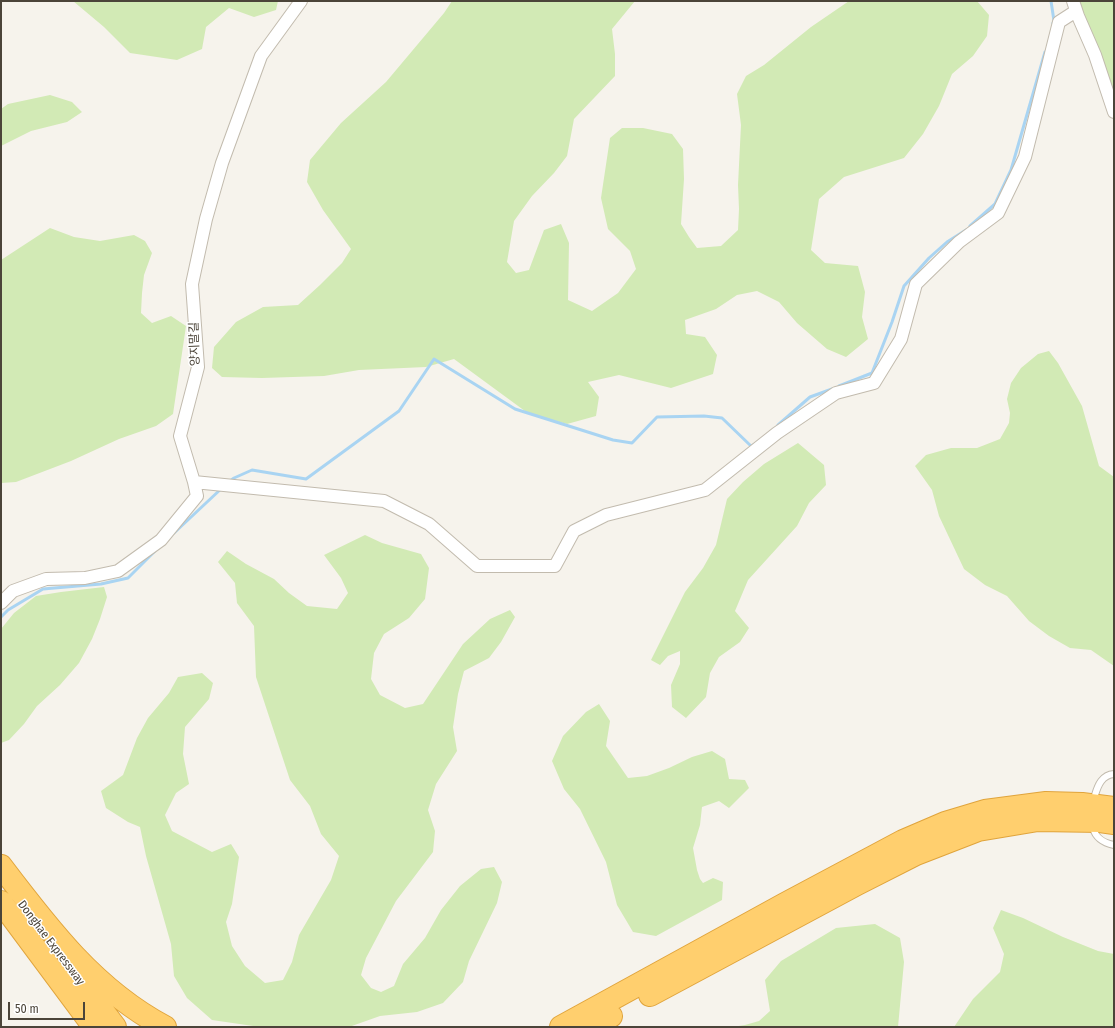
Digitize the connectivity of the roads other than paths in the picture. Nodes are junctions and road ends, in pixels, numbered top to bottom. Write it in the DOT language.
graph roads {
  1 [pos="300,1"];
  2 [pos="1074,6"];
  3 [pos="1114,112"];
  4 [pos="194,482"];
  5 [pos="1,603"];
  6 [pos="1114,774"];
  7 [pos="1094,795"];
  8 [pos="1114,808"];
  9 [pos="1114,823"];
  10 [pos="1093,828"];
  11 [pos="1114,845"];
  12 [pos="1,866"];
  13 [pos="1,878"];
  14 [pos="1,902"];
  15 [pos="604,1015"];
  16 [pos="94,1027"];
  17 [pos="115,1027"];
  18 [pos="165,1027"];
  19 [pos="556,1027"];
  20 [pos="561,1027"];
  21 [pos="591,1027"];
  1 -- 4 [label="street, 양지말길"];
  2 -- 3 [label="street"];
  2 -- 4 [label="street"];
  4 -- 5 [label="street, 양지말길"];
  6 -- 7 [label="lane"];
  8 -- 15 [label="highway"];
  9 -- 15 [label="highway"];
  10 -- 11 [label="lane"];
  12 -- 18 [label="highway"];
  13 -- 17 [label="highway, Donghae Expressway"];
  14 -- 16 [label="highway, Donghae Expressway"];
  15 -- 19 [label="highway"];
  15 -- 20 [label="highway"];
  15 -- 21 [label="highway"];
}
